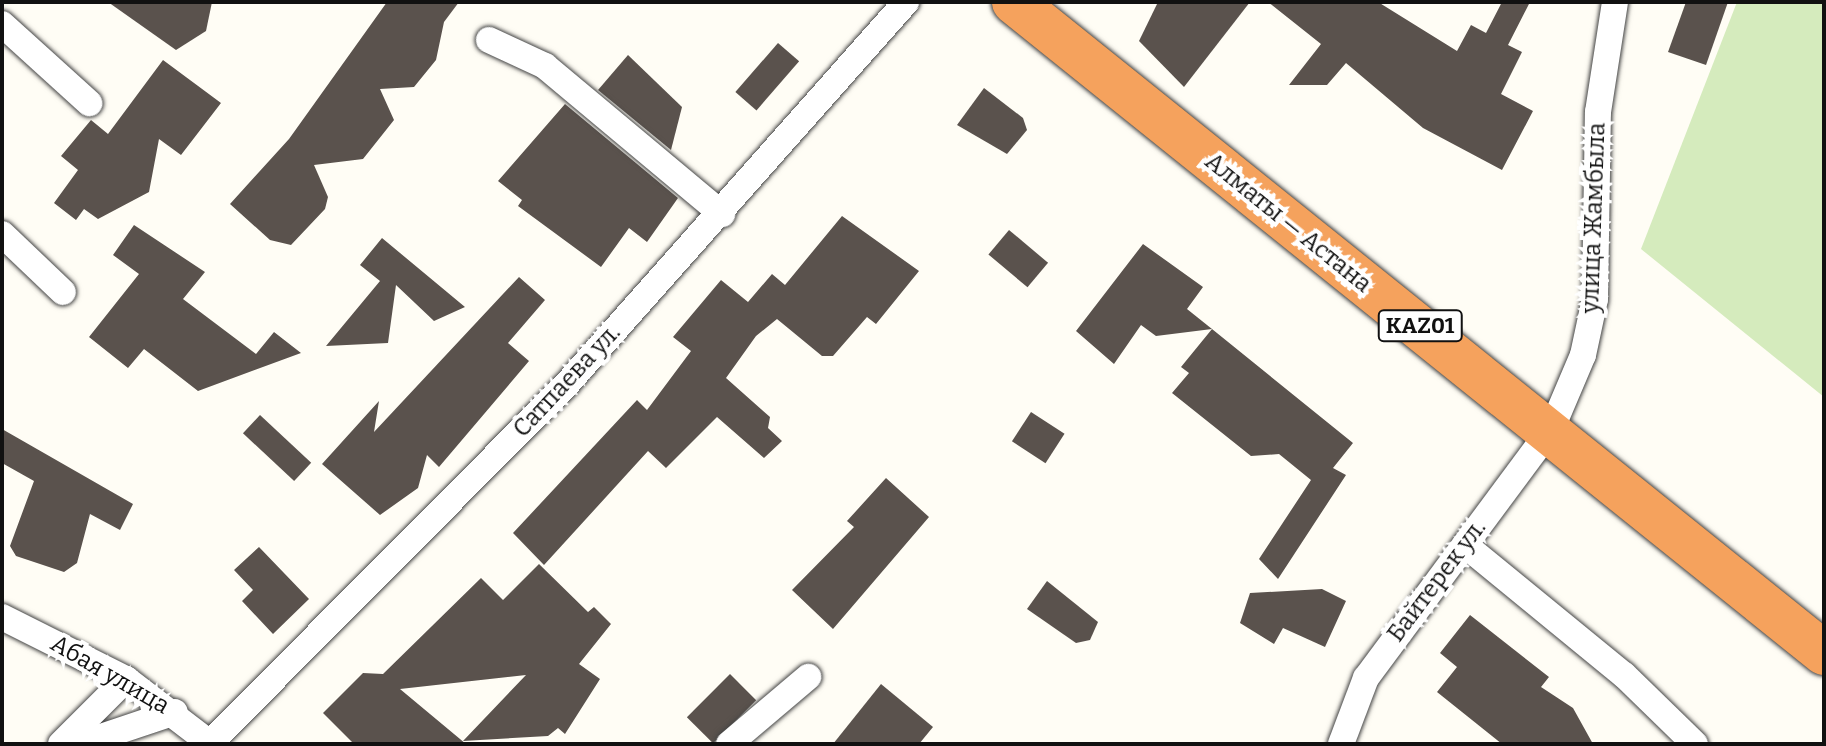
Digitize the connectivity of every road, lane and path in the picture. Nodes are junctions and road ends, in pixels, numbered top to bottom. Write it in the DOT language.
graph roads {
  1 [pos="906,2"];
  2 [pos="1014,2"];
  3 [pos="1615,2"];
  4 [pos="2,24"];
  5 [pos="489,40"];
  6 [pos="89,103"];
  7 [pos="722,214"];
  8 [pos="2,234"];
  9 [pos="63,292"];
  10 [pos="1552,428"];
  11 [pos="1465,545"];
  12 [pos="2,617"];
  13 [pos="1824,653"];
  14 [pos="808,677"];
  15 [pos="126,679"];
  16 [pos="175,712"];
  17 [pos="61,744"];
  18 [pos="80,744"];
  19 [pos="210,744"];
  20 [pos="729,744"];
  21 [pos="1341,744"];
  22 [pos="1695,744"];
  1 -- 7 [label="street, Сатпаева ул."];
  2 -- 10 [label="highway, Алматы — Астана / KАZ01"];
  3 -- 10 [label="street, улица Жамбыла"];
  4 -- 6 [label="street"];
  5 -- 7 [label="street"];
  7 -- 19 [label="street, Сатпаева ул."];
  8 -- 9 [label="street"];
  10 -- 11 [label="street, Байтерек ул."];
  10 -- 13 [label="highway, Алматы — Астана / KАZ01"];
  11 -- 21 [label="street, Байтерек ул."];
  11 -- 22 [label="street"];
  12 -- 15 [label="street, Абая улица"];
  14 -- 20 [label="street"];
  15 -- 16 [label="street, Абая улица"];
  15 -- 17 [label="street"];
  16 -- 18 [label="street"];
  16 -- 19 [label="street, Абая улица"];
}
